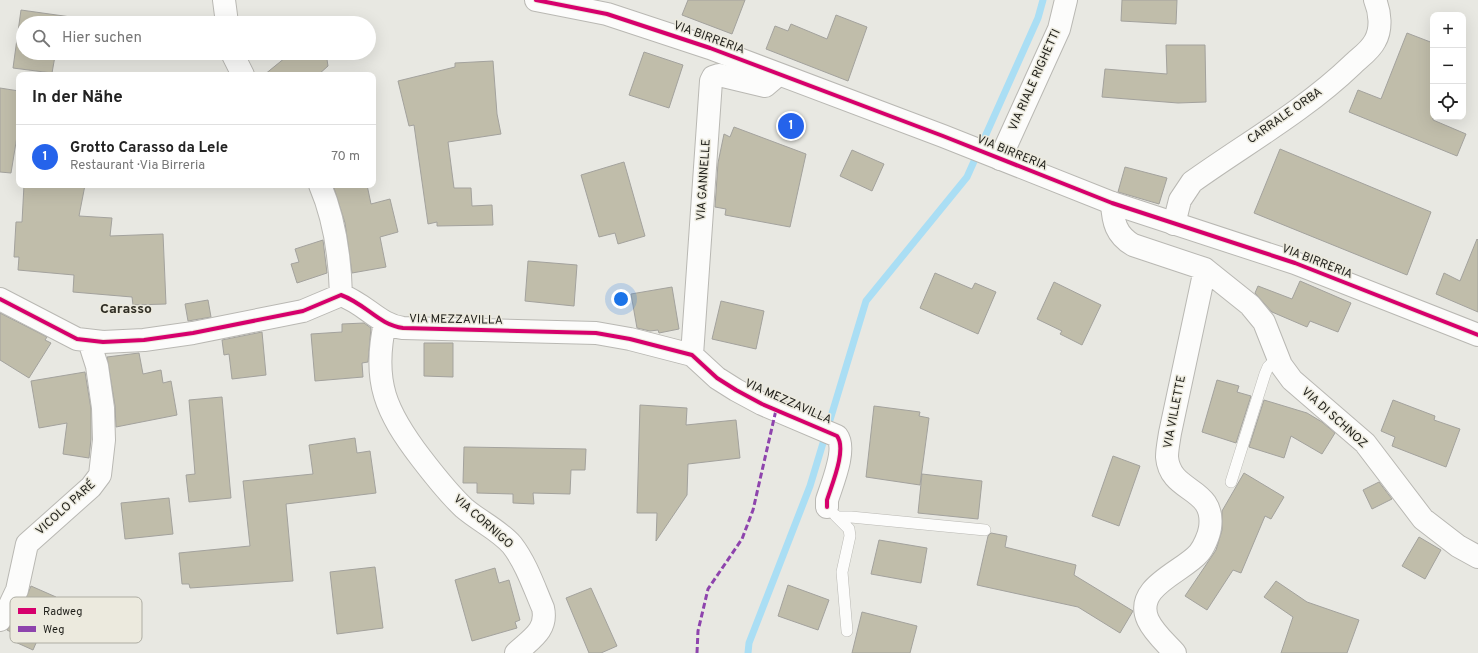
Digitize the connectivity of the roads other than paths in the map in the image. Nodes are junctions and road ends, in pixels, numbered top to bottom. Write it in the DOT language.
graph roads {
  1 [pos="224,0"];
  2 [pos="536,0"];
  3 [pos="1066,0"];
  4 [pos="1375,0"];
  5 [pos="226,16"];
  6 [pos="236,60"];
  7 [pos="242,72"];
  8 [pos="778,75"];
  9 [pos="995,157"];
  10 [pos="321,188"];
  11 [pos="1112,203"];
  12 [pos="1174,224"];
  13 [pos="1205,269"];
  14 [pos="341,295"];
  15 [pos="0,299"];
  16 [pos="385,323"];
  17 [pos="1478,335"];
  18 [pos="89,341"];
  19 [pos="692,355"];
  20 [pos="1278,357"];
  21 [pos="1232,482"];
  22 [pos="833,512"];
  23 [pos="985,530"];
  24 [pos="1478,557"];
  25 [pos="14,597"];
  26 [pos="10,605"];
  27 [pos="0,620"];
  28 [pos="847,631"];
  29 [pos="516,653"];
  30 [pos="1175,653"];
  1 -- 5 [label="street"];
  2 -- 8 [label="street, VIA BIRRERIA"];
  3 -- 9 [label="street, VIA RIALE RIGHETTI"];
  4 -- 12 [label="street, CARRALE ORBA"];
  6 -- 7 [label="street"];
  8 -- 9 [label="street, VIA BIRRERIA"];
  8 -- 19 [label="street, VIA GANNELLE"];
  9 -- 11 [label="street, VIA BIRRERIA"];
  10 -- 14 [label="street"];
  11 -- 12 [label="street, VIA BIRRERIA"];
  11 -- 13 [label="street"];
  12 -- 17 [label="street, VIA BIRRERIA"];
  13 -- 20 [label="street, VIA DI SCHNOZ"];
  13 -- 30 [label="street, VIA VILLETTE"];
  14 -- 16 [label="street, VIA MEZZAVILLA"];
  14 -- 18 [label="street"];
  15 -- 18 [label="street"];
  16 -- 19 [label="street, VIA MEZZAVILLA"];
  16 -- 29 [label="street, VIA CORNIGO"];
  18 -- 25 [label="street, VICOLO PARÉ"];
  19 -- 22 [label="street, VIA MEZZAVILLA"];
  20 -- 21 [label="lane"];
  20 -- 24 [label="street, VIA DI SCHNOZ"];
  22 -- 23 [label="lane"];
  22 -- 28 [label="lane"];
  26 -- 27 [label="street, VICOLO PARÉ"];
}
